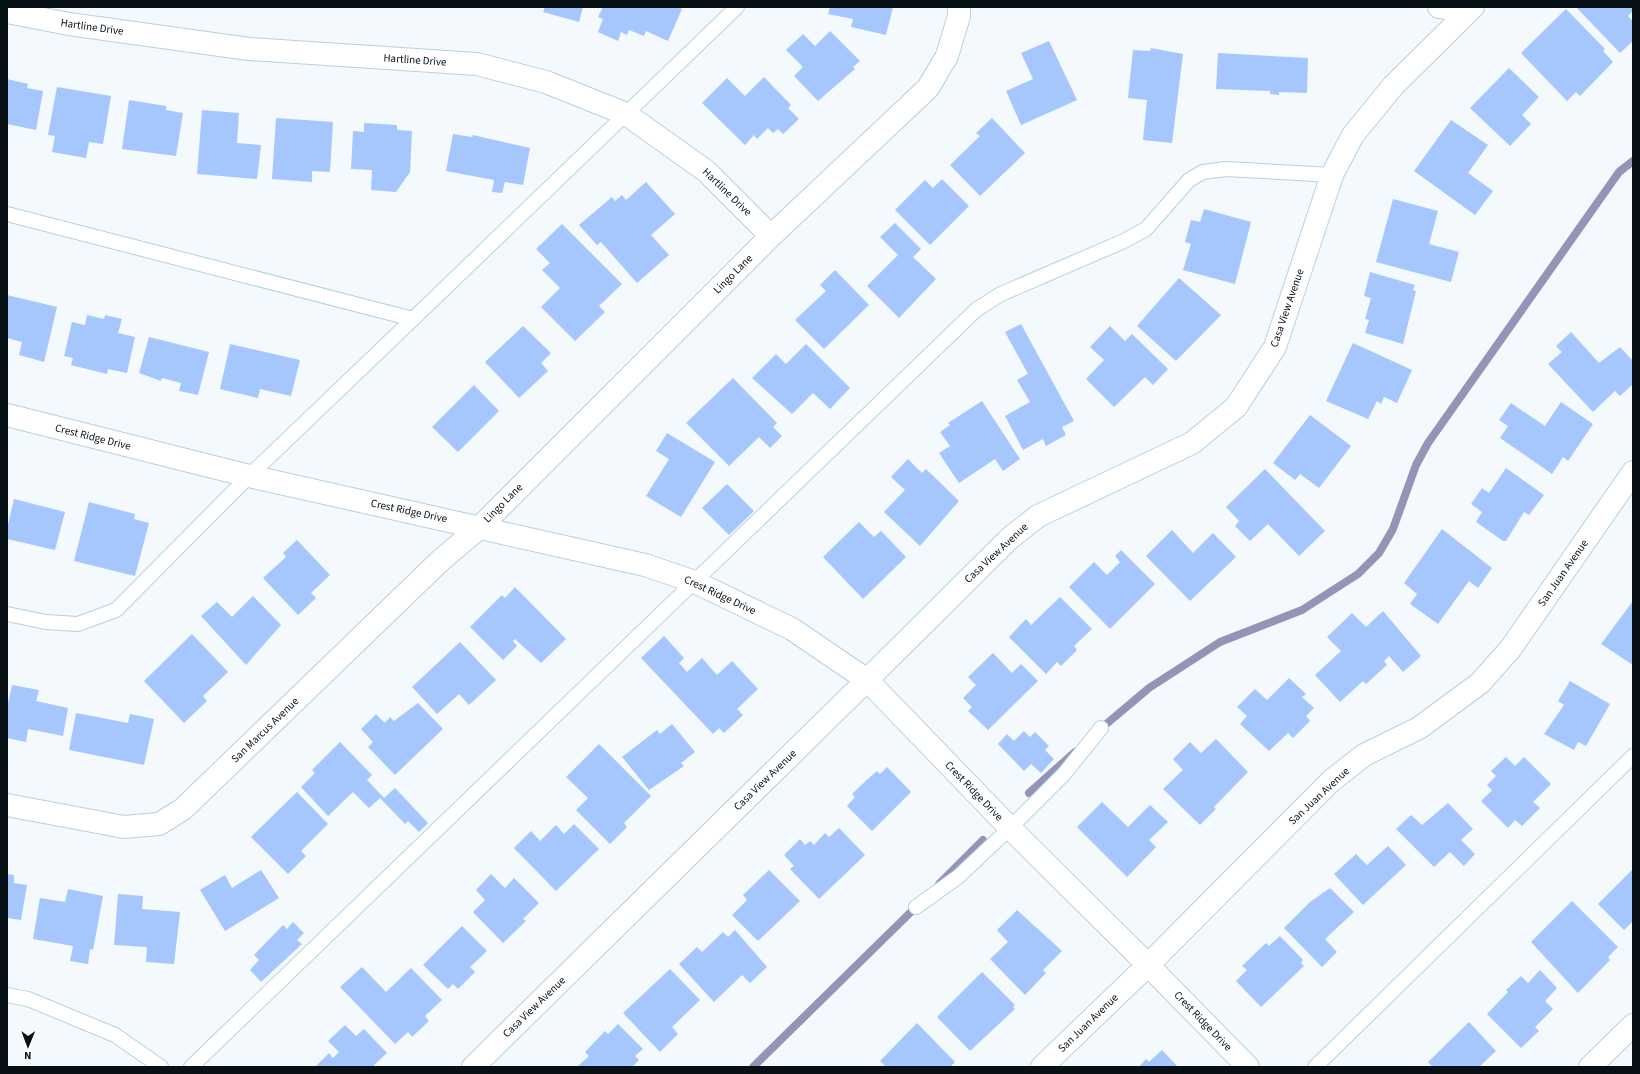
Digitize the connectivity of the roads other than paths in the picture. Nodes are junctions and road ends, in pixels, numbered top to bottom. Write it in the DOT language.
graph roads {
  1 [pos="737,7"];
  2 [pos="959,7"];
  3 [pos="1439,7"];
  4 [pos="1472,8"];
  5 [pos="7,12"];
  6 [pos="626,114"];
  7 [pos="1332,175"];
  8 [pos="7,214"];
  9 [pos="771,236"];
  10 [pos="413,319"];
  11 [pos="7,415"];
  12 [pos="1633,472"];
  13 [pos="249,476"];
  14 [pos="480,527"];
  15 [pos="695,582"];
  16 [pos="7,614"];
  17 [pos="867,680"];
  18 [pos="1101,728"];
  19 [pos="1633,756"];
  20 [pos="7,805"];
  21 [pos="1010,828"];
  22 [pos="916,907"];
  23 [pos="1148,965"];
  24 [pos="7,995"];
  25 [pos="1633,1025"];
  26 [pos="161,1067"];
  27 [pos="191,1067"];
  28 [pos="473,1067"];
  29 [pos="1042,1067"];
  30 [pos="1248,1067"];
  31 [pos="1315,1067"];
  32 [pos="1590,1067"];
  1 -- 6 [label="lane"];
  2 -- 9 [label="street, Lingo Lane"];
  3 -- 4 [label="street"];
  4 -- 7 [label="street, Casa View Avenue"];
  5 -- 6 [label="street, Hartline Drive"];
  6 -- 9 [label="street, Hartline Drive"];
  6 -- 10 [label="lane"];
  7 -- 15 [label="lane"];
  7 -- 17 [label="street, Casa View Avenue"];
  8 -- 10 [label="lane"];
  9 -- 14 [label="street, Lingo Lane"];
  10 -- 13 [label="lane"];
  11 -- 13 [label="street, Crest Ridge Drive"];
  12 -- 23 [label="street, San Juan Avenue"];
  13 -- 14 [label="street, Crest Ridge Drive"];
  13 -- 16 [label="lane"];
  14 -- 15 [label="street, Crest Ridge Drive"];
  14 -- 20 [label="street, San Marcus Avenue"];
  15 -- 17 [label="street, Crest Ridge Drive"];
  15 -- 27 [label="lane"];
  17 -- 21 [label="street, Crest Ridge Drive"];
  17 -- 28 [label="street, Casa View Avenue"];
  18 -- 21 [label="lane"];
  19 -- 31 [label="lane"];
  21 -- 22 [label="lane"];
  21 -- 23 [label="street, Crest Ridge Drive"];
  23 -- 29 [label="street, San Juan Avenue"];
  23 -- 30 [label="street, Crest Ridge Drive"];
  24 -- 26 [label="lane"];
  25 -- 32 [label="street"];
}
